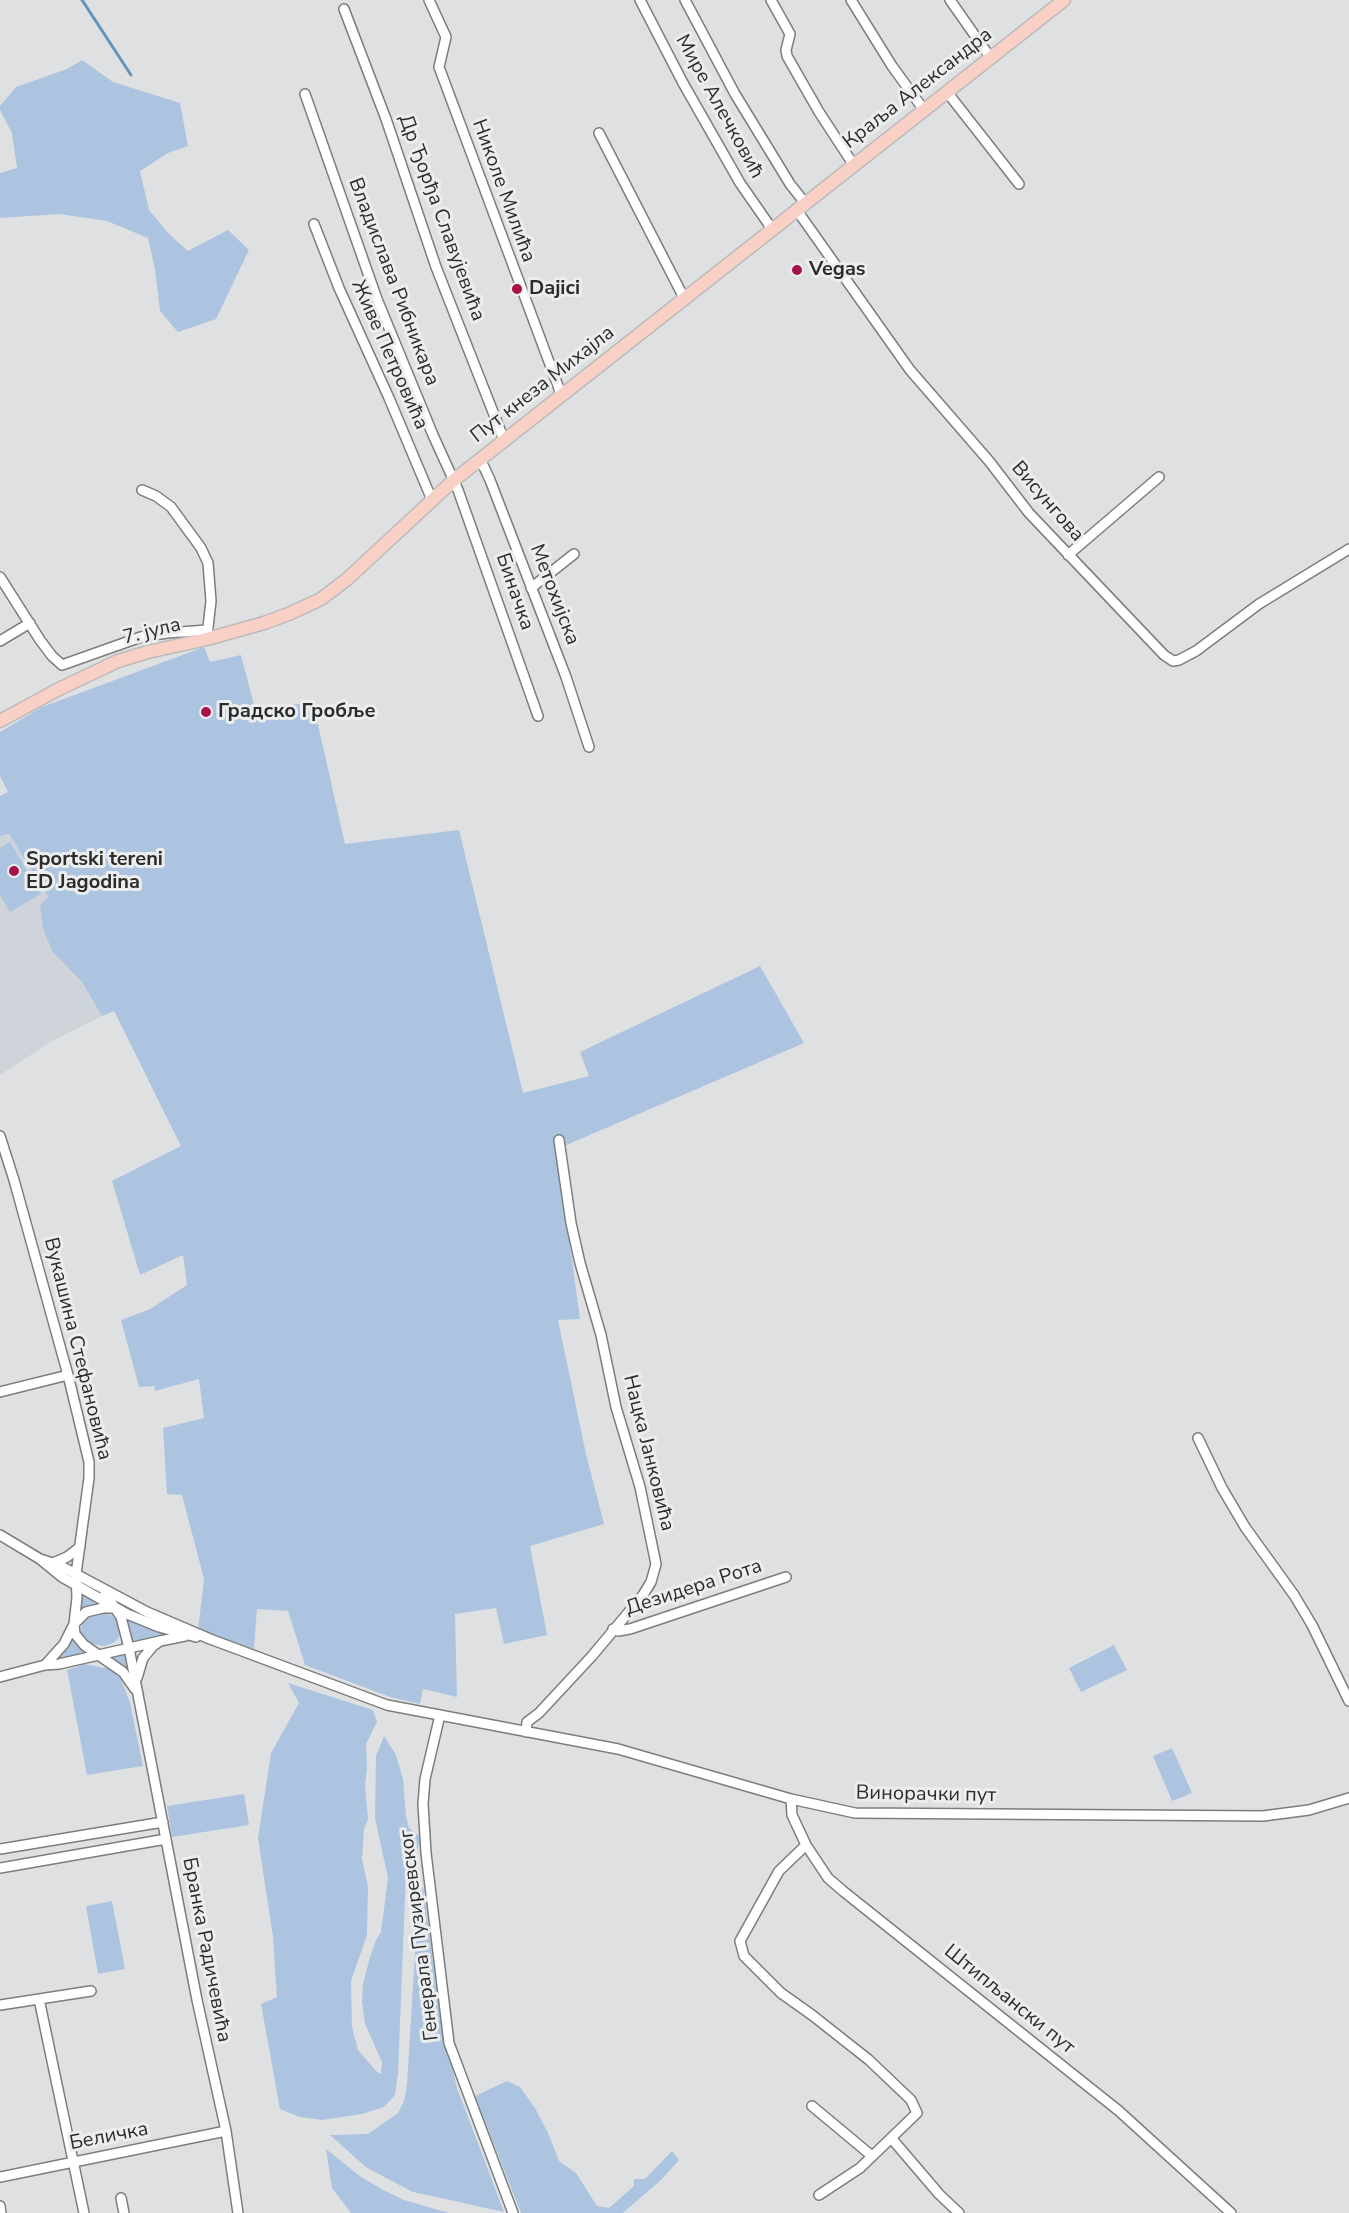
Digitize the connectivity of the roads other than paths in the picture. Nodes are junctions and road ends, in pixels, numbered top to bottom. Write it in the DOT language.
graph roads {
  1 [pos="429,0"];
  2 [pos="640,0"];
  3 [pos="685,0"];
  4 [pos="771,0"];
  5 [pos="851,0"];
  6 [pos="950,0"];
  7 [pos="1064,0"];
  8 [pos="344,9"];
  9 [pos="990,57"];
  10 [pos="947,92"];
  11 [pos="305,94"];
  12 [pos="924,110"];
  13 [pos="599,134"];
  14 [pos="853,165"];
  15 [pos="1019,184"];
  16 [pos="800,206"];
  17 [pos="314,224"];
  18 [pos="772,229"];
  19 [pos="684,298"];
  20 [pos="561,394"];
  21 [pos="504,440"];
  22 [pos="478,460"];
  23 [pos="1160,477"];
  24 [pos="454,480"];
  25 [pos="142,490"];
  26 [pos="432,500"];
  27 [pos="1349,549"];
  28 [pos="574,554"];
  29 [pos="1068,555"];
  30 [pos="0,577"];
  31 [pos="531,588"];
  32 [pos="321,599"];
  33 [pos="30,623"];
  34 [pos="207,635"];
  35 [pos="0,641"];
  36 [pos="538,716"];
  37 [pos="0,721"];
  38 [pos="589,747"];
  39 [pos="0,1136"];
  40 [pos="559,1140"];
  41 [pos="68,1375"];
  42 [pos="0,1392"];
  43 [pos="1198,1438"];
  44 [pos="0,1535"];
  45 [pos="80,1547"];
  46 [pos="52,1566"];
  47 [pos="72,1572"];
  48 [pos="786,1576"];
  49 [pos="77,1586"];
  50 [pos="100,1587"];
  51 [pos="116,1608"];
  52 [pos="147,1612"];
  53 [pos="74,1624"];
  54 [pos="124,1626"];
  55 [pos="613,1629"];
  56 [pos="189,1636"];
  57 [pos="210,1639"];
  58 [pos="160,1641"];
  59 [pos="129,1648"];
  60 [pos="103,1654"];
  61 [pos="45,1665"];
  62 [pos="0,1677"];
  63 [pos="137,1688"];
  64 [pos="1349,1701"];
  65 [pos="441,1715"];
  66 [pos="526,1732"];
  67 [pos="1349,1798"];
  68 [pos="791,1799"];
  69 [pos="163,1822"];
  70 [pos="166,1839"];
  71 [pos="806,1845"];
  72 [pos="0,1849"];
  73 [pos="0,1868"];
  74 [pos="91,1991"];
  75 [pos="39,1999"];
  76 [pos="0,2005"];
  77 [pos="812,2106"];
  78 [pos="226,2131"];
  79 [pos="892,2139"];
  80 [pos="872,2156"];
  81 [pos="73,2162"];
  82 [pos="0,2177"];
  83 [pos="819,2195"];
  84 [pos="121,2198"];
  85 [pos="0,2206"];
  86 [pos="1,2213"];
  87 [pos="84,2213"];
  88 [pos="124,2213"];
  89 [pos="238,2213"];
  90 [pos="513,2213"];
  91 [pos="959,2213"];
  92 [pos="1231,2213"];
  1 -- 20 [label="street, Николе Милића"];
  2 -- 18 [label="street, Мире Алечковић"];
  3 -- 16 [label="street, Висунгова"];
  4 -- 14 [label="street"];
  5 -- 12 [label="street"];
  6 -- 9 [label="street"];
  7 -- 9 [label="main road, Краља Александра"];
  8 -- 21 [label="street, Др Ђорђа Славујевића"];
  9 -- 10 [label="main road, Краља Александра"];
  10 -- 12 [label="main road, Краља Александра"];
  10 -- 15 [label="street"];
  11 -- 24 [label="street, Владислава Рибникара"];
  12 -- 14 [label="main road, Краља Александра"];
  13 -- 19 [label="street"];
  14 -- 16 [label="main road, Краља Александра"];
  16 -- 18 [label="main road, Пут кнеза Михајла"];
  16 -- 29 [label="street, Висунгова"];
  17 -- 26 [label="street, Живе Петровића"];
  18 -- 19 [label="main road, Пут кнеза Михајла"];
  19 -- 20 [label="main road, Пут кнеза Михајла"];
  20 -- 21 [label="main road, Пут кнеза Михајла"];
  21 -- 22 [label="main road, Пут кнеза Михајла"];
  22 -- 24 [label="main road, Пут кнеза Михајла"];
  22 -- 31 [label="street, Метохијска"];
  23 -- 29 [label="street"];
  24 -- 26 [label="main road, Пут кнеза Михајла"];
  24 -- 36 [label="street, Биначка"];
  25 -- 34 [label="street"];
  26 -- 32 [label="main road, Пут кнеза Михајла"];
  27 -- 29 [label="street, Висунгова"];
  28 -- 31 [label="street"];
  30 -- 33 [label="street"];
  31 -- 38 [label="street, Метохијска"];
  32 -- 34 [label="main road, 7. јула"];
  33 -- 34 [label="street"];
  33 -- 35 [label="street"];
  34 -- 37 [label="main road, 7. јула"];
  39 -- 41 [label="street, Вукашина Стефановића"];
  40 -- 55 [label="street, Нацка Јанковића"];
  41 -- 42 [label="street"];
  41 -- 45 [label="street, Вукашина Стефановића"];
  43 -- 64 [label="street"];
  44 -- 46 [label="street"];
  45 -- 46 [label="street"];
  45 -- 47 [label="street, Вукашина Стефановића"];
  46 -- 47 [label="street"];
  46 -- 49 [label="street"];
  47 -- 49 [label="street, Вукашина Стефановића"];
  47 -- 50 [label="street"];
  48 -- 55 [label="street, Дезидера Рота"];
  49 -- 51 [label="street"];
  49 -- 53 [label="street, Вукашина Стефановића"];
  50 -- 51 [label="street"];
  50 -- 52 [label="street"];
  51 -- 52 [label="street"];
  51 -- 53 [label="street"];
  51 -- 54 [label="street"];
  51 -- 56 [label="street"];
  52 -- 57 [label="street"];
  53 -- 60 [label="street"];
  53 -- 61 [label="street"];
  54 -- 59 [label="street, Бранка Радичевића"];
  54 -- 60 [label="street"];
  55 -- 66 [label="street, Нацка Јанковића"];
  56 -- 57 [label="street"];
  56 -- 58 [label="street"];
  57 -- 65 [label="street, Винорачки пут"];
  58 -- 59 [label="street"];
  58 -- 63 [label="street"];
  59 -- 60 [label="street"];
  59 -- 63 [label="street, Бранка Радичевића"];
  60 -- 61 [label="street"];
  60 -- 63 [label="street"];
  61 -- 62 [label="street"];
  63 -- 69 [label="street, Бранка Радичевића"];
  65 -- 66 [label="street, Винорачки пут"];
  65 -- 90 [label="street, Генерала Пузиревског"];
  66 -- 68 [label="street, Винорачки пут"];
  67 -- 68 [label="street, Винорачки пут"];
  68 -- 71 [label="street, Штипљански пут"];
  69 -- 70 [label="street, Бранка Радичевића"];
  69 -- 72 [label="street"];
  70 -- 73 [label="street"];
  70 -- 78 [label="street, Бранка Радичевића"];
  71 -- 79 [label="street"];
  71 -- 92 [label="street, Штипљански пут"];
  74 -- 75 [label="street"];
  75 -- 76 [label="street"];
  75 -- 81 [label="street"];
  77 -- 80 [label="street"];
  78 -- 81 [label="street, Беличка"];
  78 -- 89 [label="street, Бранка Радичевића"];
  79 -- 80 [label="street"];
  79 -- 91 [label="street"];
  80 -- 83 [label="street"];
  81 -- 82 [label="street, Беличка"];
  81 -- 87 [label="street"];
  84 -- 88 [label="street"];
  85 -- 86 [label="street"];
}
